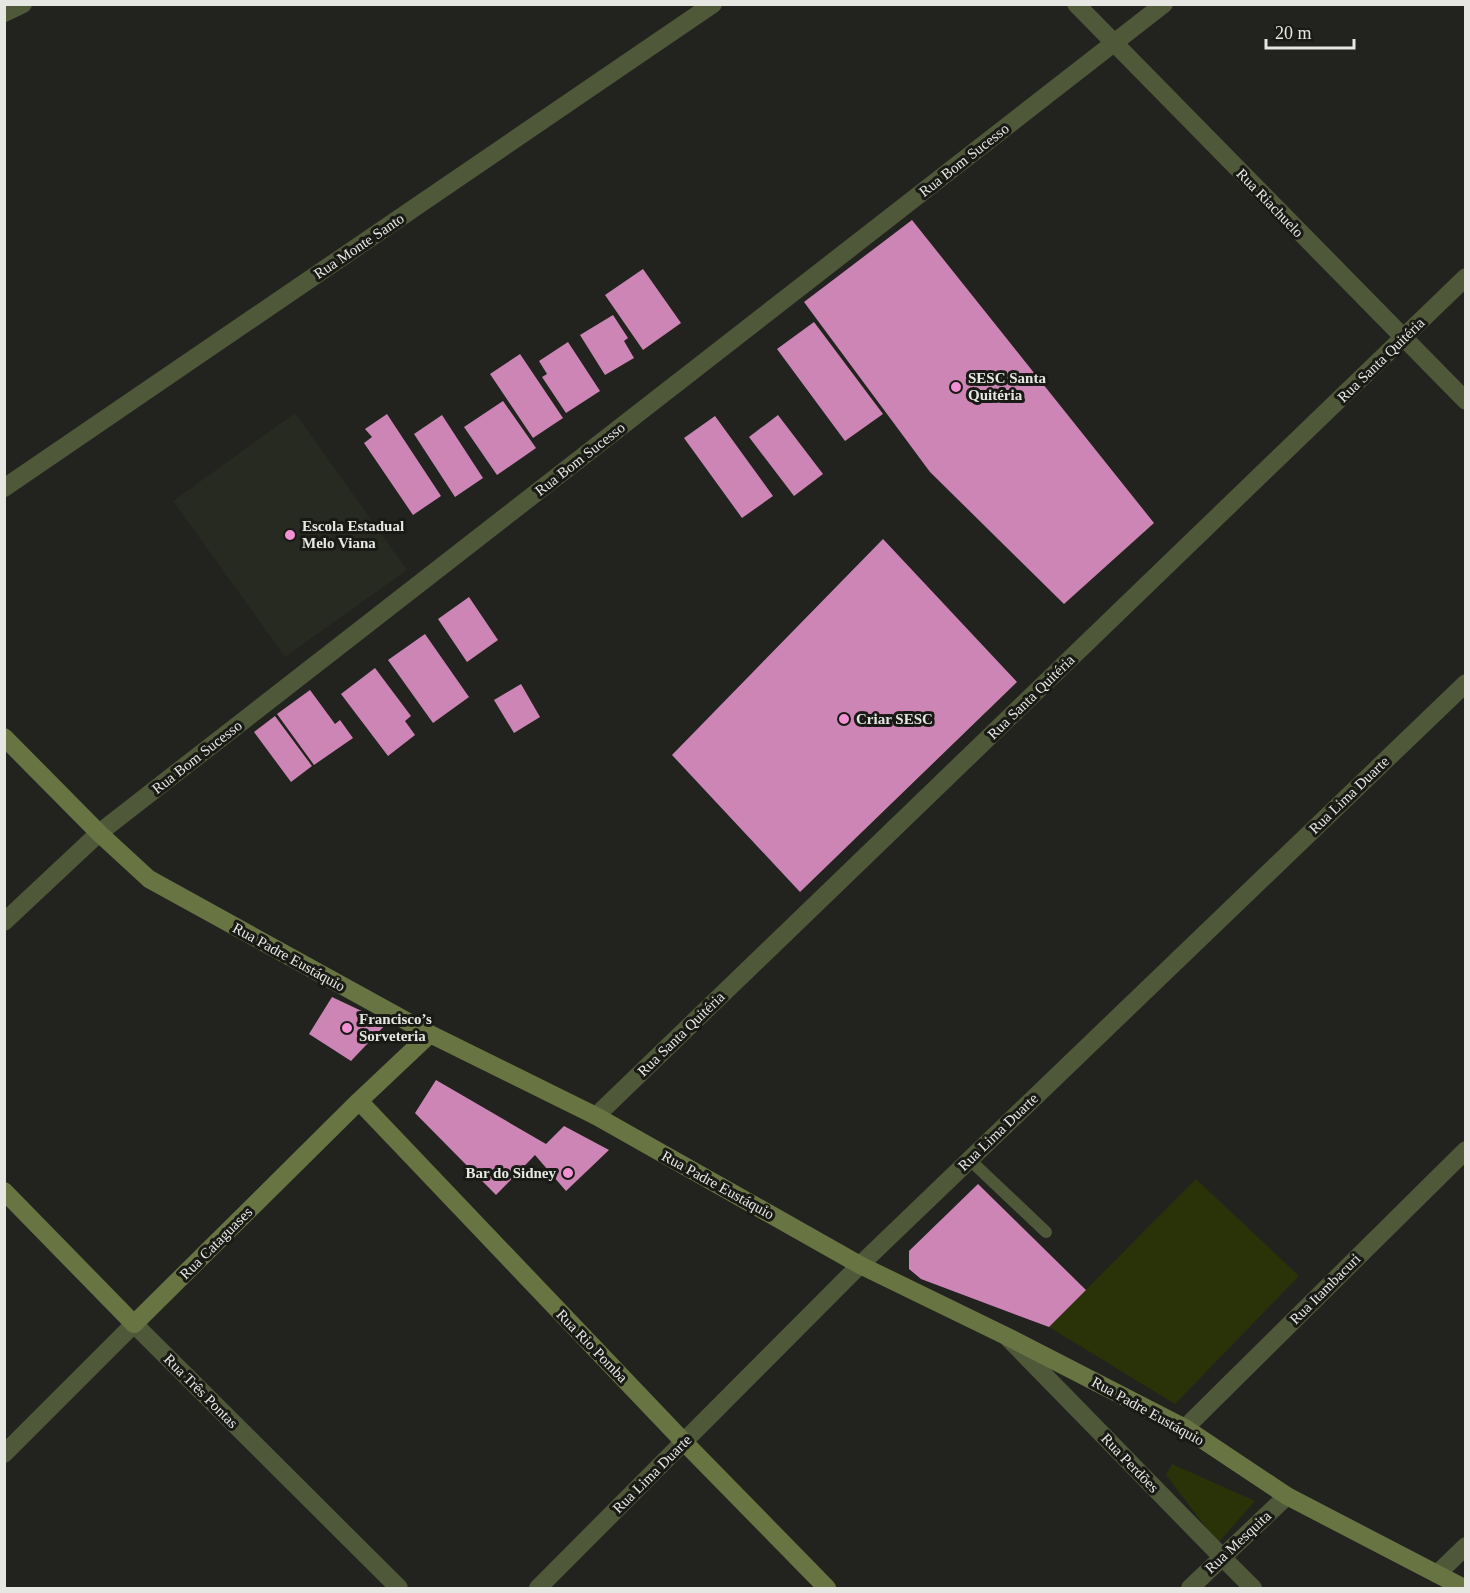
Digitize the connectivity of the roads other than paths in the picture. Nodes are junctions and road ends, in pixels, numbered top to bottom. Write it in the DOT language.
graph roads {
  1 [pos="23,4"];
  2 [pos="713,4"];
  3 [pos="1076,4"];
  4 [pos="1164,4"];
  5 [pos="4,12"];
  6 [pos="1113,44"];
  7 [pos="1466,277"];
  8 [pos="1403,339"];
  9 [pos="1466,401"];
  10 [pos="4,488"];
  11 [pos="1466,683"];
  12 [pos="4,737"];
  13 [pos="99,834"];
  14 [pos="4,922"];
  15 [pos="430,1034"];
  16 [pos="359,1101"];
  17 [pos="596,1116"];
  18 [pos="1466,1150"];
  19 [pos="970,1160"];
  20 [pos="4,1191"];
  21 [pos="1046,1232"];
  22 [pos="860,1265"];
  23 [pos="134,1324"];
  24 [pos="1008,1337"];
  25 [pos="1185,1428"];
  26 [pos="684,1442"];
  27 [pos="4,1454"];
  28 [pos="1287,1496"];
  29 [pos="1466,1546"];
  30 [pos="1221,1557"];
  31 [pos="1437,1574"];
  32 [pos="399,1588"];
  33 [pos="538,1588"];
  34 [pos="827,1588"];
  35 [pos="1190,1588"];
  36 [pos="1253,1588"];
  37 [pos="1464,1588"];
  1 -- 5 [label="street"];
  2 -- 10 [label="street, Rua Monte Santo"];
  3 -- 6 [label="street, Rua Riachuelo"];
  4 -- 6 [label="street, Rua Bom Sucesso"];
  6 -- 8 [label="street, Rua Riachuelo"];
  6 -- 13 [label="street, Rua Bom Sucesso"];
  7 -- 8 [label="street, Rua Santa Quitéria"];
  8 -- 9 [label="street, Rua Riachuelo"];
  8 -- 17 [label="street, Rua Santa Quitéria"];
  11 -- 19 [label="street, Rua Lima Duarte"];
  12 -- 13 [label="main road, Rua Padre Eustáquio"];
  13 -- 14 [label="street, Rua Bom Sucesso"];
  13 -- 15 [label="main road, Rua Padre Eustáquio"];
  15 -- 16 [label="main road, Rua Cataguases"];
  15 -- 17 [label="main road, Rua Padre Eustáquio"];
  16 -- 23 [label="main road, Rua Cataguases"];
  16 -- 26 [label="main road, Rua Rio Pomba"];
  17 -- 22 [label="main road, Rua Padre Eustáquio"];
  18 -- 25 [label="street, Rua Itambacuri"];
  19 -- 21 [label="lane"];
  19 -- 22 [label="street, Rua Lima Duarte"];
  20 -- 23 [label="main road, Rua Três Pontas"];
  22 -- 24 [label="main road, Rua Padre Eustáquio"];
  22 -- 26 [label="street, Rua Lima Duarte"];
  23 -- 27 [label="street, Rua Cataguases"];
  23 -- 32 [label="street, Rua Três Pontas"];
  24 -- 25 [label="main road, Rua Padre Eustáquio"];
  24 -- 30 [label="street, Rua Perdões"];
  25 -- 28 [label="main road, Rua Padre Eustáquio"];
  26 -- 33 [label="street, Rua Lima Duarte"];
  26 -- 34 [label="main road, Rua Rio Pomba"];
  28 -- 30 [label="street, Rua Mesquita"];
  28 -- 31 [label="main road, Rua Padre Eustáquio"];
  29 -- 31 [label="street"];
  30 -- 35 [label="street, Rua Mesquita"];
  30 -- 36 [label="street, Rua Perdões"];
  31 -- 37 [label="main road, Rua Padre Eustáquio"];
}
